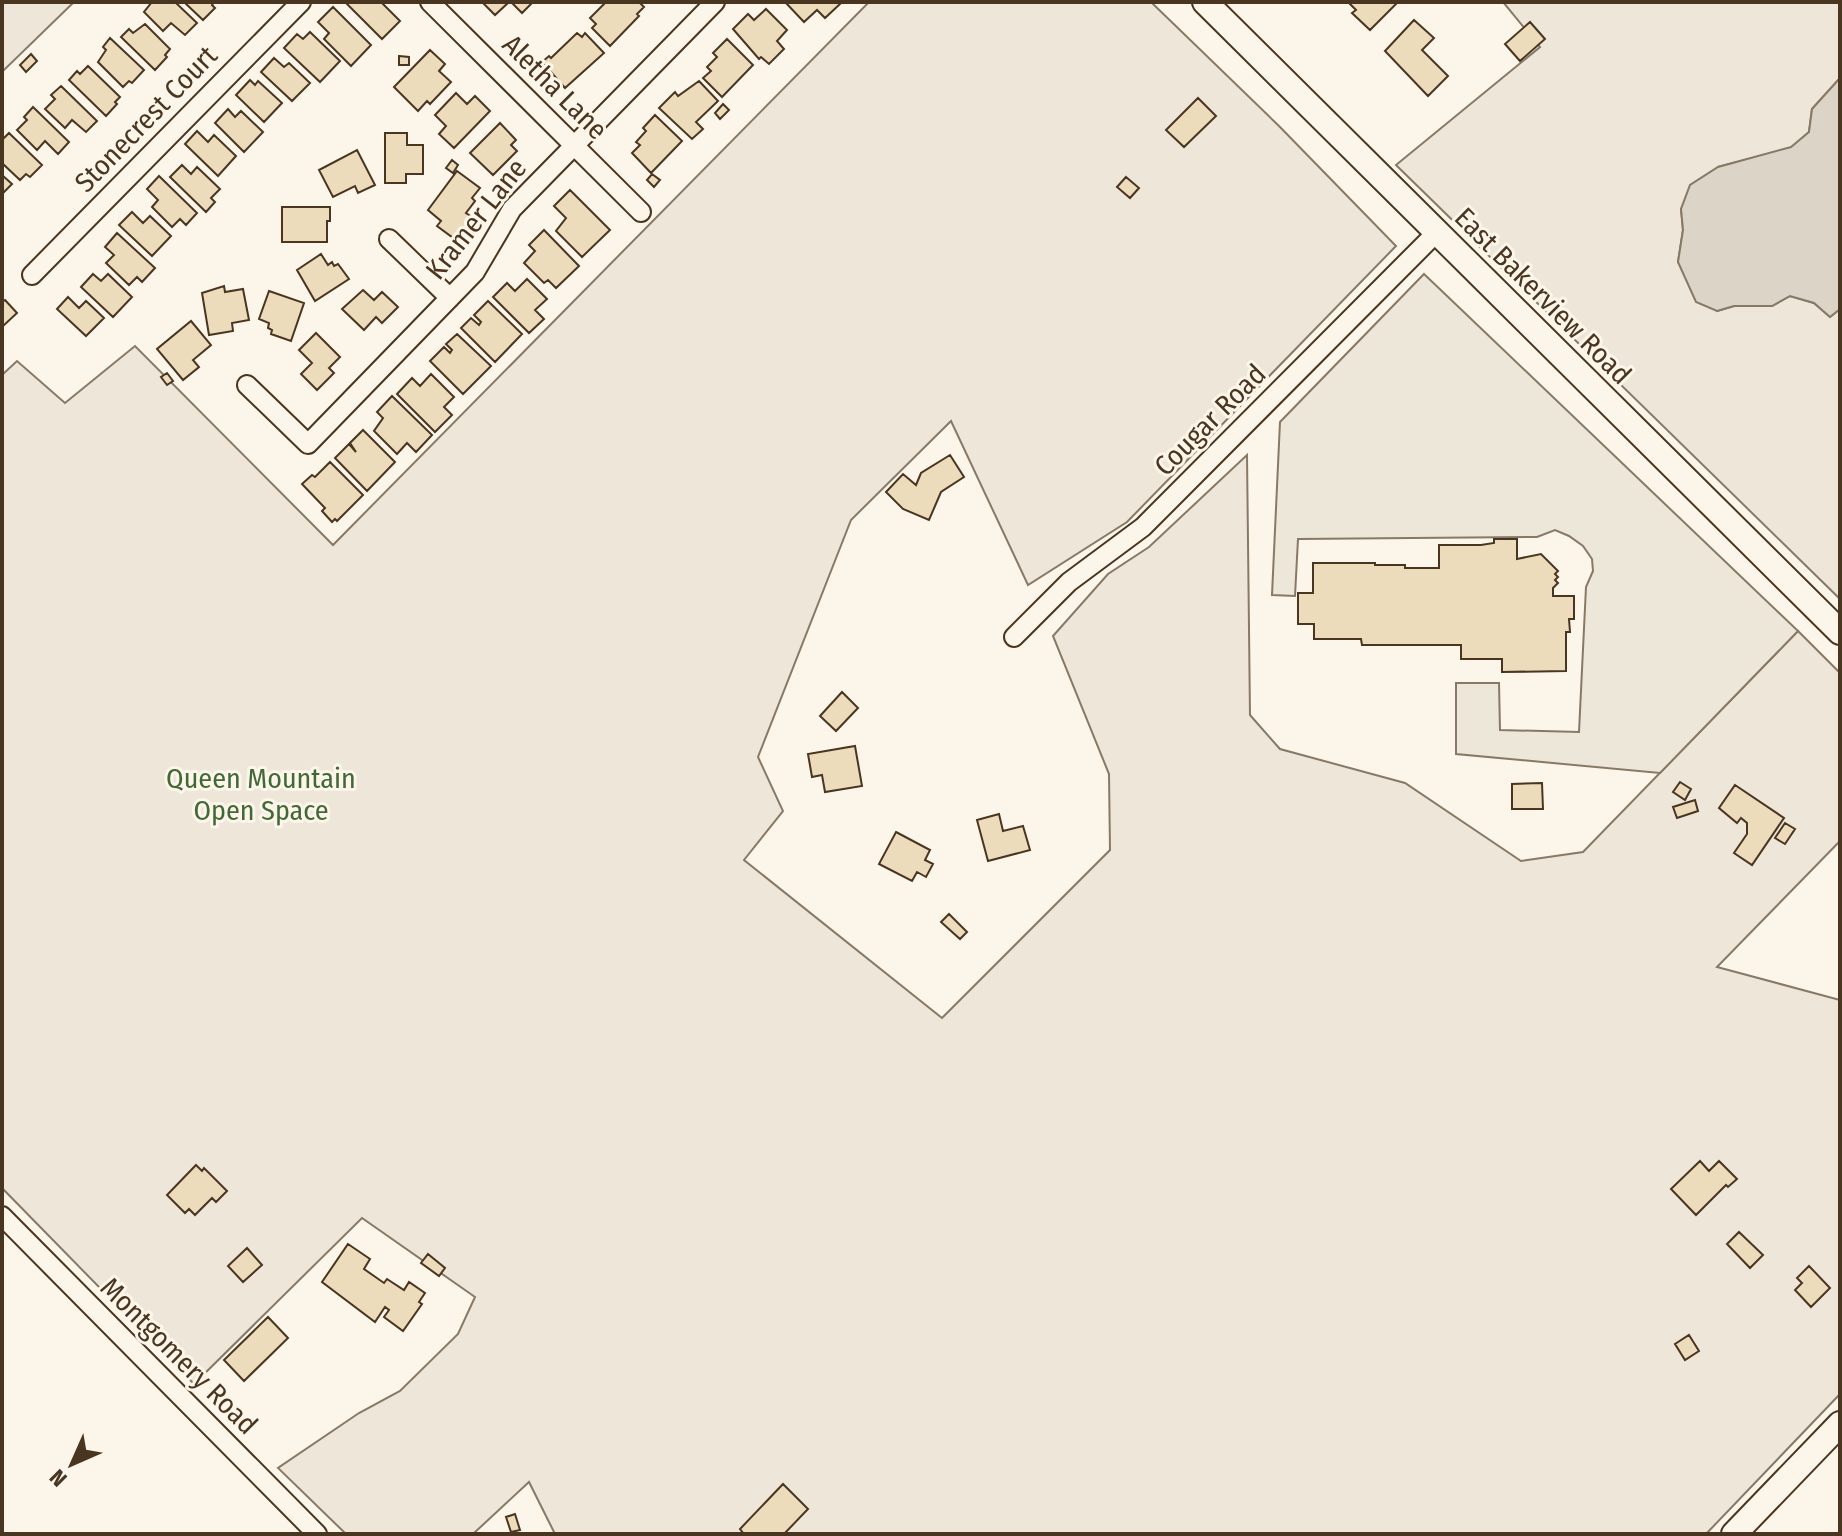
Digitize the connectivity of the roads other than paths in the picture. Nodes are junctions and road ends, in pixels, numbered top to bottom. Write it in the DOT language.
graph roads {
  1 [pos="301,2"];
  2 [pos="430,2"];
  3 [pos="715,2"];
  4 [pos="1205,2"];
  5 [pos="573,145"];
  6 [pos="641,212"];
  7 [pos="1436,233"];
  8 [pos="389,239"];
  9 [pos="32,275"];
  10 [pos="450,298"];
  11 [pos="247,385"];
  12 [pos="1840,632"];
  13 [pos="1014,637"];
  14 [pos="2,1216"];
  15 [pos="1840,1424"];
  16 [pos="317,1534"];
  17 [pos="1734,1534"];
  1 -- 9 [label="street, Stonecrest Court"];
  2 -- 5 [label="street, Aletha Lane"];
  3 -- 5 [label="street, Kramer Lane"];
  4 -- 7 [label="main road, East Bakerview Road"];
  5 -- 6 [label="street, Aletha Lane"];
  5 -- 10 [label="street, Kramer Lane"];
  7 -- 12 [label="main road, East Bakerview Road"];
  7 -- 13 [label="street, Cougar Road"];
  8 -- 10 [label="street"];
  10 -- 11 [label="street, Kramer Lane"];
  14 -- 16 [label="street, Montgomery Road"];
  15 -- 17 [label="main road"];
}
